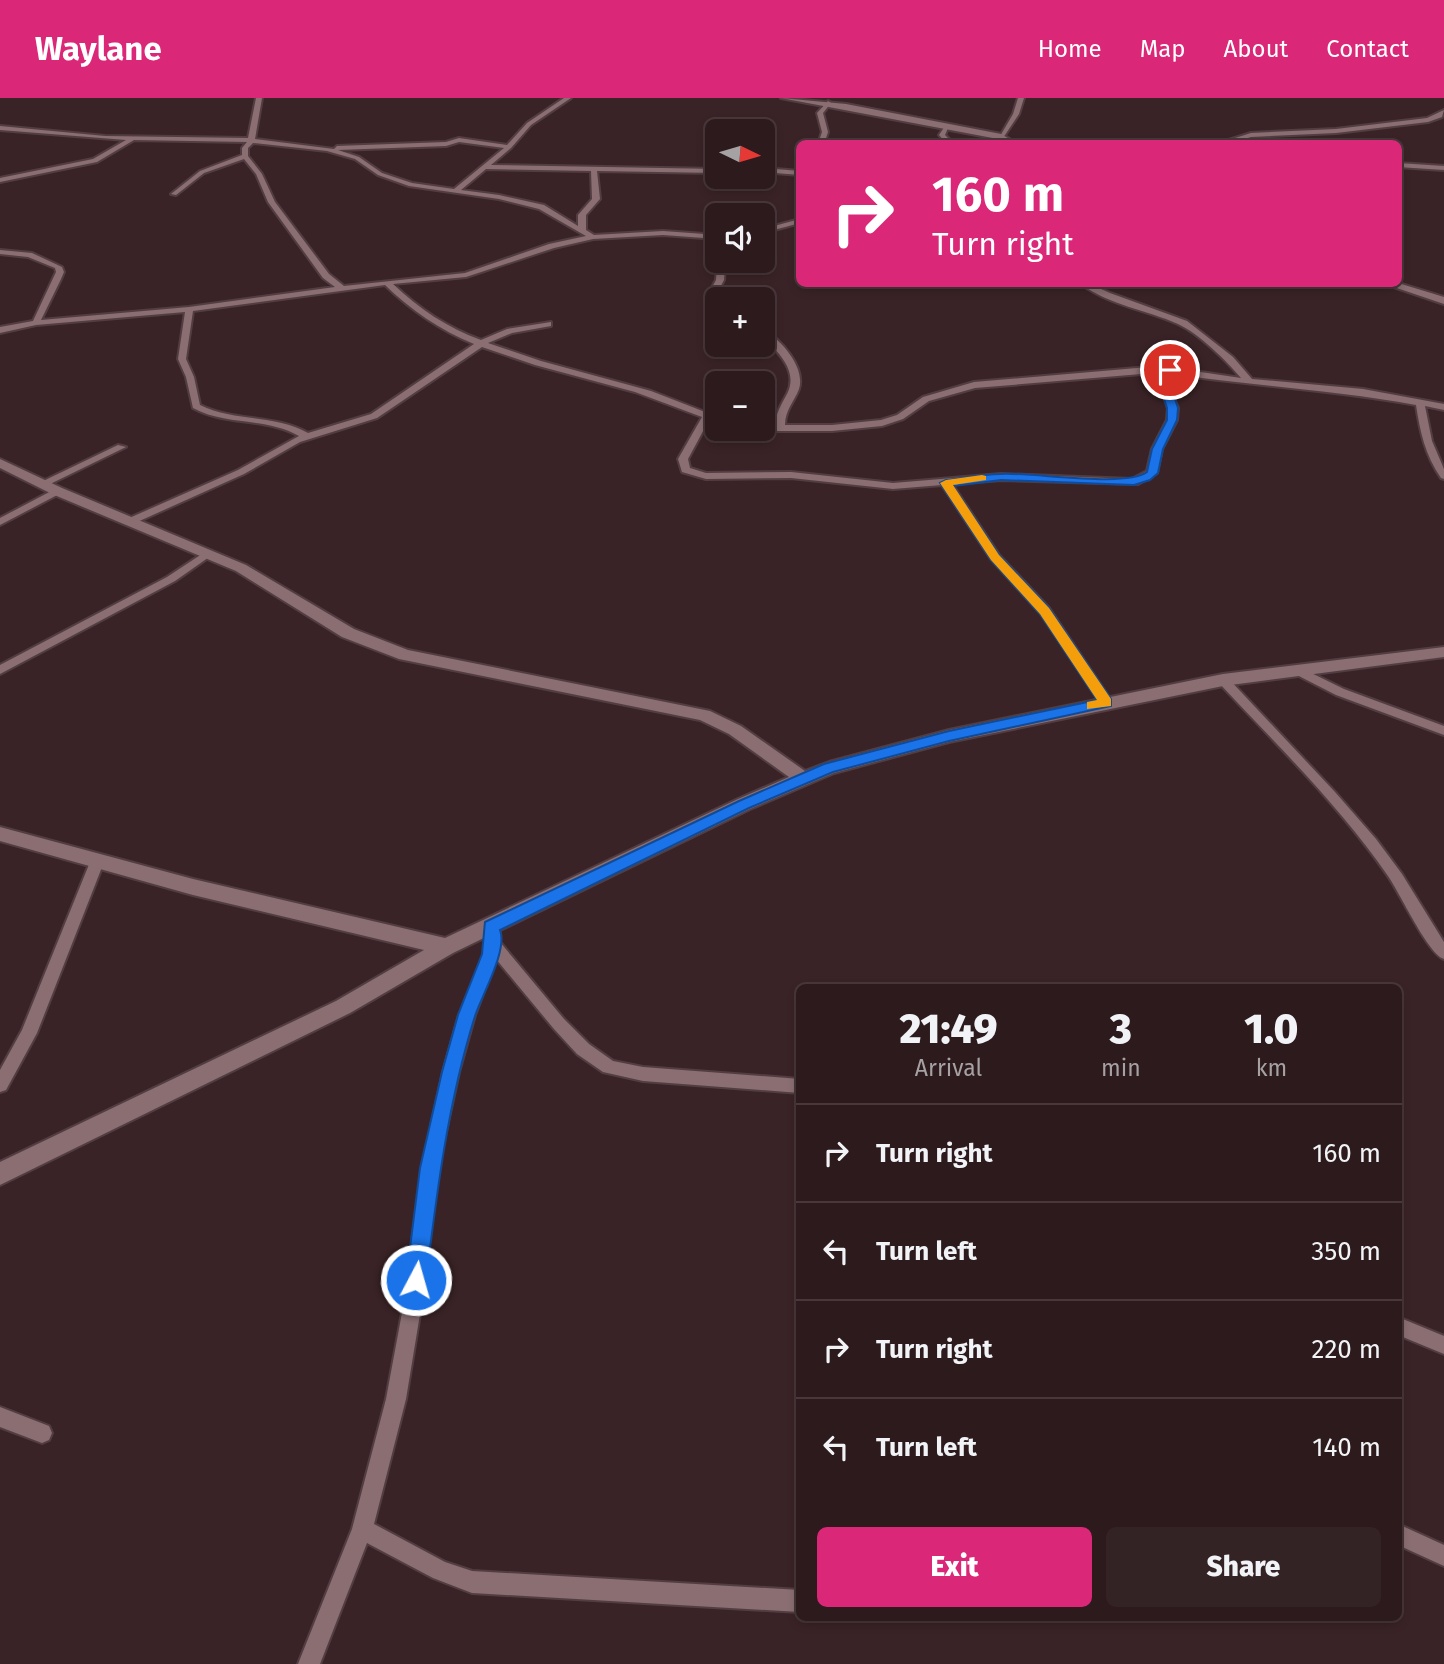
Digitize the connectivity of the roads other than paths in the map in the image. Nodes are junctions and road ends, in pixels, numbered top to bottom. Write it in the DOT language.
graph roads {
  1 [pos="259,98"];
  2 [pos="568,98"];
  3 [pos="785,98"];
  4 [pos="1021,98"];
  5 [pos="830,100"];
  6 [pos="1444,112"];
  7 [pos="0,128"];
  8 [pos="945,128"];
  9 [pos="1001,137"];
  10 [pos="133,139"];
  11 [pos="822,140"];
  12 [pos="947,140"];
  13 [pos="1007,140"];
  14 [pos="1233,140"];
  15 [pos="251,141"];
  16 [pos="509,147"];
  17 [pos="328,149"];
  18 [pos="245,156"];
  19 [pos="1402,165"];
  20 [pos="485,167"];
  21 [pos="775,168"];
  22 [pos="1444,168"];
  23 [pos="594,170"];
  24 [pos="705,171"];
  25 [pos="796,173"];
  26 [pos="0,180"];
  27 [pos="455,191"];
  28 [pos="174,194"];
  29 [pos="796,222"];
  30 [pos="775,227"];
  31 [pos="582,230"];
  32 [pos="705,236"];
  33 [pos="593,237"];
  34 [pos="0,252"];
  35 [pos="387,282"];
  36 [pos="1091,287"];
  37 [pos="1400,287"];
  38 [pos="342,288"];
  39 [pos="1444,301"];
  40 [pos="189,309"];
  41 [pos="36,323"];
  42 [pos="548,324"];
  43 [pos="0,331"];
  44 [pos="480,344"];
  45 [pos="775,345"];
  46 [pos="1170,370"];
  47 [pos="1249,381"];
  48 [pos="1419,402"];
  49 [pos="1444,407"];
  50 [pos="705,415"];
  51 [pos="705,428"];
  52 [pos="775,428"];
  53 [pos="780,428"];
  54 [pos="306,436"];
  55 [pos="121,447"];
  56 [pos="0,463"];
  57 [pos="1444,476"];
  58 [pos="946,483"];
  59 [pos="42,484"];
  60 [pos="57,491"];
  61 [pos="131,521"];
  62 [pos="0,522"];
  63 [pos="208,553"];
  64 [pos="1444,652"];
  65 [pos="0,670"];
  66 [pos="1299,671"];
  67 [pos="1223,680"];
  68 [pos="1106,702"];
  69 [pos="1444,731"];
  70 [pos="803,778"];
  71 [pos="0,834"];
  72 [pos="97,862"];
  73 [pos="492,935"];
  74 [pos="446,947"];
  75 [pos="1444,953"];
  76 [pos="0,1085"];
  77 [pos="796,1086"];
  78 [pos="0,1174"];
  79 [pos="1402,1328"];
  80 [pos="1444,1345"];
  81 [pos="0,1416"];
  82 [pos="42,1433"];
  83 [pos="362,1530"];
  84 [pos="1402,1536"];
  85 [pos="1444,1556"];
  86 [pos="796,1601"];
  87 [pos="309,1664"];
  1 -- 15 [label="street"];
  2 -- 16 [label="street"];
  3 -- 5 [label="street"];
  4 -- 9 [label="street"];
  5 -- 8 [label="street"];
  5 -- 11 [label="street"];
  6 -- 14 [label="street"];
  7 -- 10 [label="street"];
  8 -- 9 [label="street"];
  8 -- 12 [label="street"];
  9 -- 13 [label="street"];
  10 -- 15 [label="street"];
  10 -- 26 [label="street"];
  15 -- 17 [label="street"];
  15 -- 18 [label="street"];
  16 -- 17 [label="street"];
  16 -- 20 [label="street"];
  17 -- 27 [label="street"];
  18 -- 28 [label="street"];
  18 -- 38 [label="street"];
  19 -- 22 [label="street"];
  20 -- 23 [label="street"];
  20 -- 27 [label="street"];
  21 -- 25 [label="street"];
  23 -- 24 [label="street"];
  23 -- 31 [label="street"];
  27 -- 31 [label="street"];
  29 -- 30 [label="street"];
  31 -- 33 [label="street"];
  32 -- 33 [label="street"];
  33 -- 35 [label="street"];
  34 -- 41 [label="street"];
  35 -- 38 [label="street"];
  35 -- 44 [label="street"];
  36 -- 47 [label="street"];
  37 -- 39 [label="street"];
  38 -- 40 [label="street"];
  40 -- 41 [label="street"];
  40 -- 54 [label="street"];
  41 -- 43 [label="street"];
  42 -- 44 [label="street"];
  44 -- 50 [label="street"];
  44 -- 54 [label="street"];
  45 -- 53 [label="street"];
  46 -- 47 [label="street"];
  46 -- 53 [label="street"];
  46 -- 58 [label="street"];
  47 -- 48 [label="street"];
  48 -- 49 [label="street"];
  48 -- 57 [label="street"];
  51 -- 58 [label="street"];
  52 -- 53 [label="street"];
  54 -- 61 [label="street"];
  55 -- 59 [label="street"];
  56 -- 59 [label="street"];
  58 -- 68 [label="street"];
  59 -- 60 [label="street"];
  60 -- 61 [label="street"];
  60 -- 62 [label="street"];
  61 -- 63 [label="street"];
  63 -- 65 [label="street"];
  63 -- 70 [label="street"];
  64 -- 66 [label="street"];
  66 -- 67 [label="street"];
  66 -- 69 [label="street"];
  67 -- 68 [label="street"];
  67 -- 75 [label="street"];
  68 -- 70 [label="street"];
  70 -- 73 [label="street"];
  71 -- 72 [label="street"];
  72 -- 74 [label="street"];
  72 -- 76 [label="street"];
  73 -- 74 [label="street"];
  73 -- 77 [label="street"];
  73 -- 83 [label="street"];
  74 -- 78 [label="street"];
  79 -- 80 [label="street"];
  81 -- 82 [label="street"];
  83 -- 86 [label="street"];
  83 -- 87 [label="street"];
  84 -- 85 [label="street"];
}
